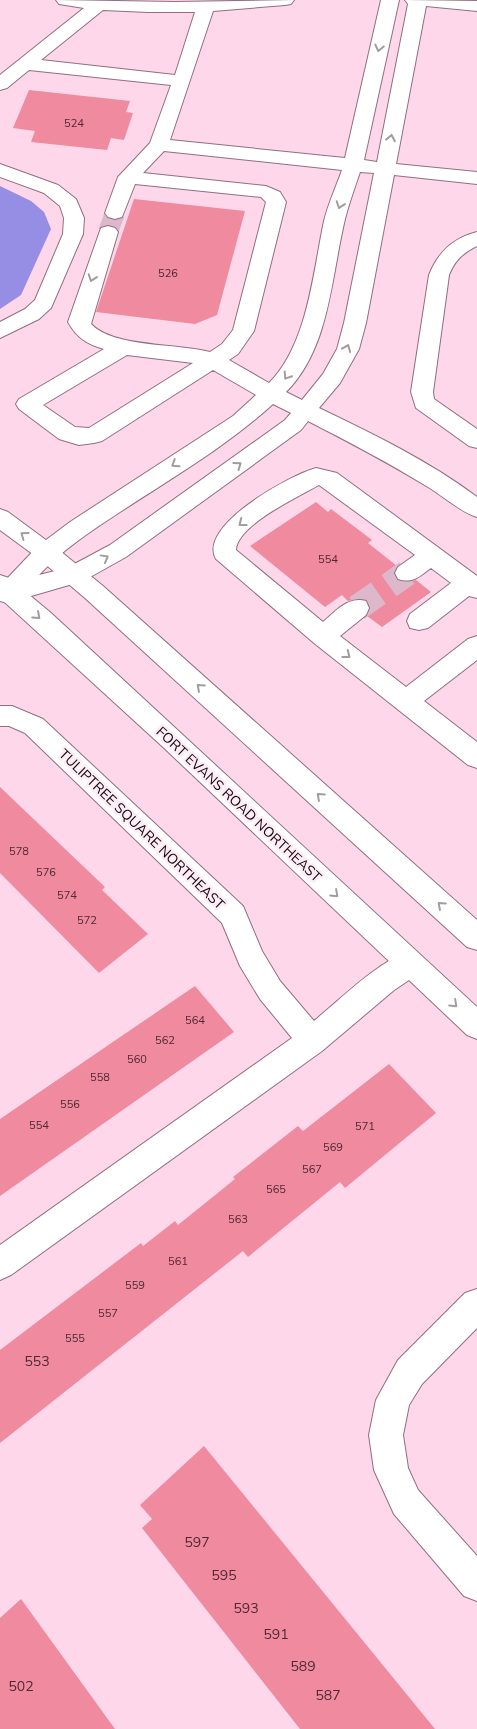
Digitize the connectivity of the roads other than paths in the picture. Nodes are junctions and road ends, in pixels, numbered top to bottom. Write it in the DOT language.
graph roads {
  1 [pos="65,0"];
  2 [pos="285,0"];
  3 [pos="390,0"];
  4 [pos="414,0"];
  5 [pos="418,0"];
  6 [pos="98,5"];
  7 [pos="477,6"];
  8 [pos="205,8"];
  9 [pos="25,64"];
  10 [pos="182,81"];
  11 [pos="0,84"];
  12 [pos="159,145"];
  13 [pos="353,165"];
  14 [pos="385,168"];
  15 [pos="0,170"];
  16 [pos="128,177"];
  17 [pos="477,178"];
  18 [pos="477,238"];
  19 [pos="0,332"];
  20 [pos="124,346"];
  21 [pos="213,360"];
  22 [pos="271,394"];
  23 [pos="306,412"];
  24 [pos="477,440"];
  25 [pos="477,509"];
  26 [pos="0,518"];
  27 [pos="46,552"];
  28 [pos="432,555"];
  29 [pos="407,573"];
  30 [pos="74,575"];
  31 [pos="473,586"];
  32 [pos="3,592"];
  33 [pos="357,608"];
  34 [pos="420,621"];
  35 [pos="323,636"];
  36 [pos="477,646"];
  37 [pos="406,701"];
  38 [pos="0,716"];
  39 [pos="477,757"];
  40 [pos="477,938"];
  41 [pos="409,964"];
  42 [pos="477,1026"];
  43 [pos="312,1041"];
  44 [pos="0,1264"];
  45 [pos="477,1305"];
  46 [pos="477,1583"];
  1 -- 6 [label="main road"];
  2 -- 8 [label="main road"];
  3 -- 13 [label="main road, one-way"];
  4 -- 5 [label="main road"];
  5 -- 7 [label="main road"];
  14 -- 5 [label="main road, one-way"];
  6 -- 8 [label="main road"];
  6 -- 9 [label="main road"];
  8 -- 10 [label="main road"];
  9 -- 10 [label="main road"];
  9 -- 11 [label="main road"];
  10 -- 12 [label="main road"];
  12 -- 13 [label="main road"];
  12 -- 16 [label="main road"];
  13 -- 14 [label="main road"];
  13 -- 22 [label="main road, one-way"];
  14 -- 17 [label="main road"];
  23 -- 14 [label="main road, one-way"];
  15 -- 19 [label="main road"];
  16 -- 20 [label="main road, one-way"];
  16 -- 21 [label="main road"];
  18 -- 24 [label="main road"];
  20 -- 21 [label="main road"];
  20 -- 21 [label="main road"];
  21 -- 22 [label="main road"];
  22 -- 23 [label="main road"];
  22 -- 27 [label="main road, one-way"];
  23 -- 25 [label="main road"];
  30 -- 23 [label="main road, one-way"];
  27 -- 26 [label="main road, one-way"];
  27 -- 30 [label="main road"];
  27 -- 32 [label="main road"];
  28 -- 29 [label="main road"];
  28 -- 31 [label="main road"];
  28 -- 35 [label="main road, one-way"];
  30 -- 32 [label="main road"];
  40 -- 30 [label="main road, one-way"];
  31 -- 34 [label="main road"];
  32 -- 41 [label="main road, FORT EVANS ROAD NORTHEAST, one-way"];
  33 -- 35 [label="main road"];
  35 -- 37 [label="main road, one-way"];
  36 -- 37 [label="main road"];
  37 -- 39 [label="main road"];
  38 -- 43 [label="main road, TULIPTREE SQUARE NORTHEAST"];
  41 -- 42 [label="main road, FORT EVANS ROAD NORTHEAST, one-way"];
  41 -- 43 [label="main road"];
  43 -- 44 [label="main road"];
  45 -- 46 [label="main road"];
}
